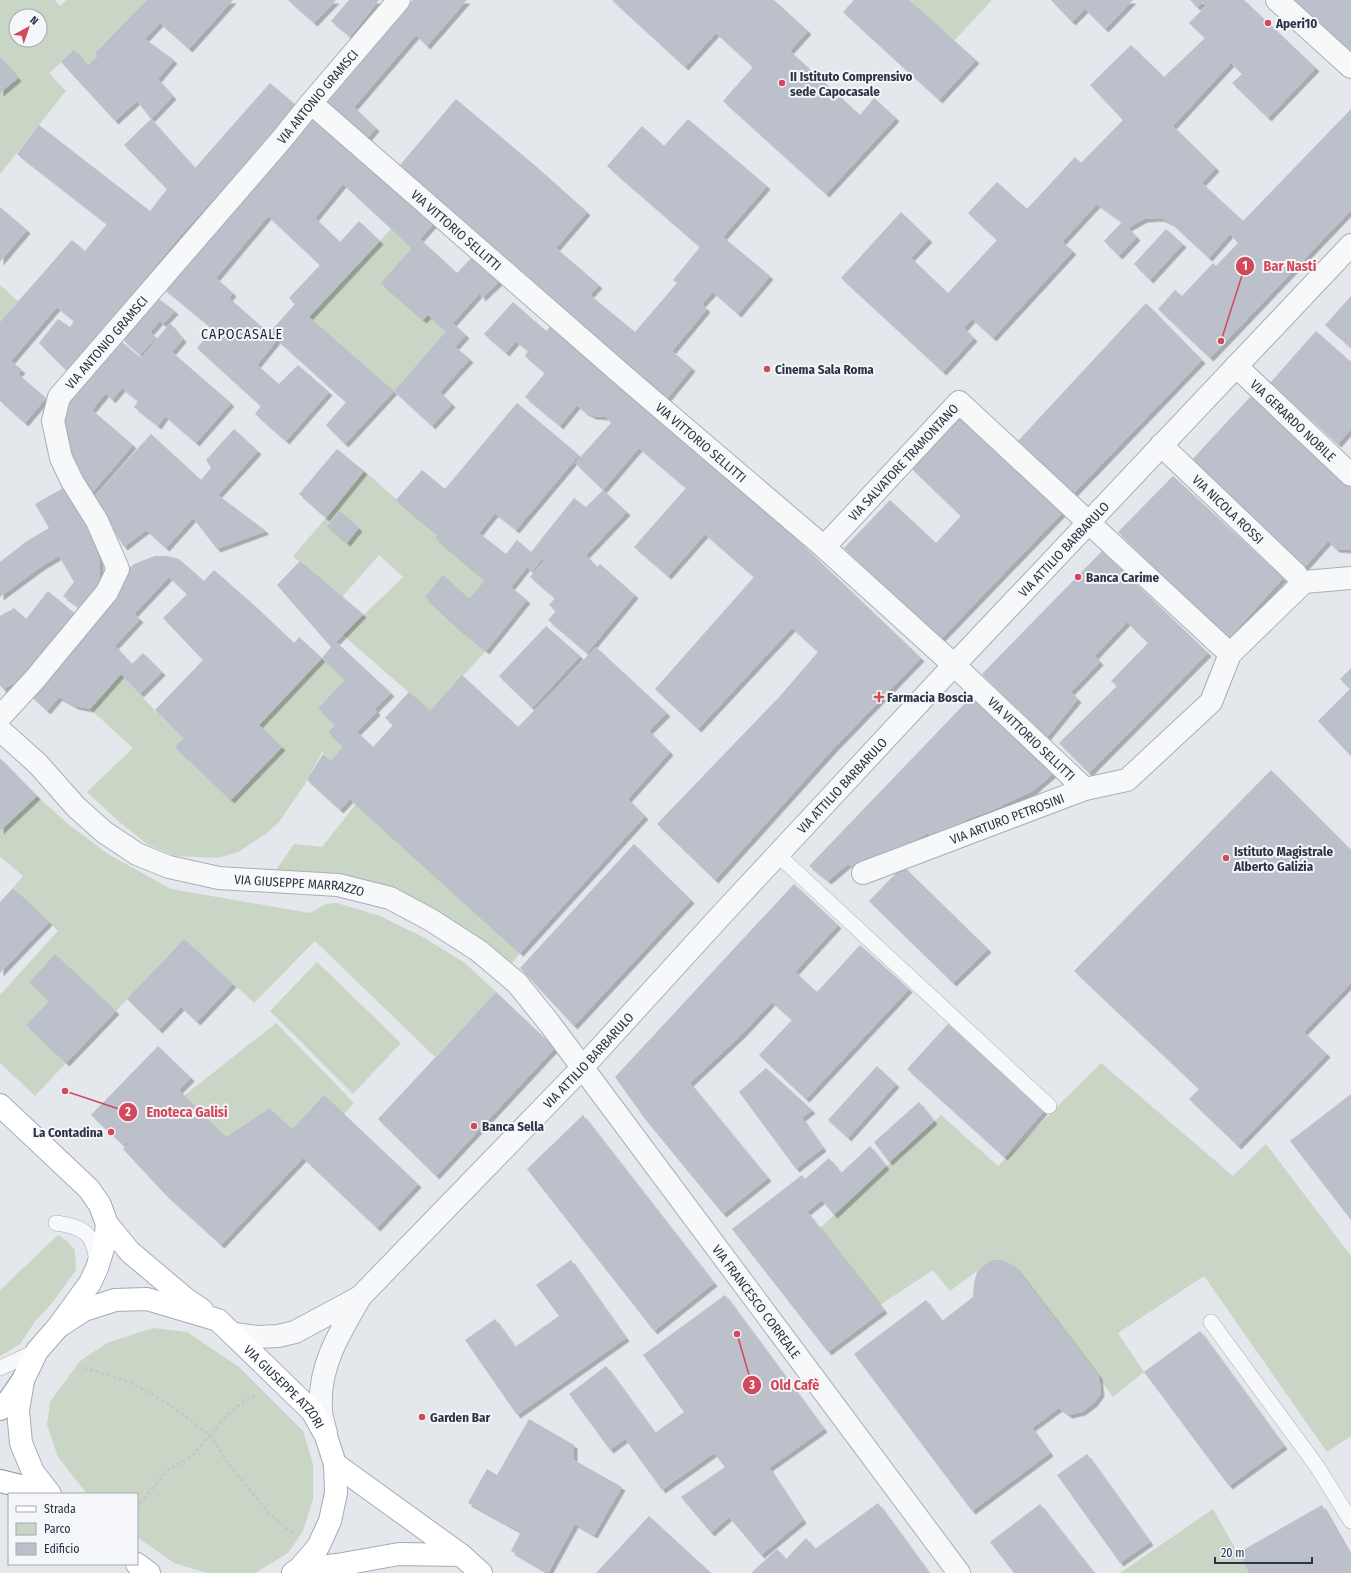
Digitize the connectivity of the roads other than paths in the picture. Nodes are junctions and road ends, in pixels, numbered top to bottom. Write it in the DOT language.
graph roads {
  1 [pos="399,0"];
  2 [pos="1278,0"];
  3 [pos="1351,67"];
  4 [pos="311,103"];
  5 [pos="1351,245"];
  6 [pos="1236,366"];
  7 [pos="1161,444"];
  8 [pos="1351,475"];
  9 [pos="1088,523"];
  10 [pos="824,547"];
  11 [pos="1296,574"];
  12 [pos="1351,578"];
  13 [pos="1230,654"];
  14 [pos="954,664"];
  15 [pos="0,717"];
  16 [pos="0,730"];
  17 [pos="1085,789"];
  18 [pos="778,855"];
  19 [pos="863,873"];
  20 [pos="582,1068"];
  21 [pos="0,1105"];
  22 [pos="1049,1106"];
  23 [pos="56,1223"];
  24 [pos="107,1224"];
  25 [pos="97,1268"];
  26 [pos="361,1296"];
  27 [pos="218,1320"];
  28 [pos="1211,1322"];
  29 [pos="58,1327"];
  30 [pos="234,1334"];
  31 [pos="37,1351"];
  32 [pos="0,1368"];
  33 [pos="23,1380"];
  34 [pos="0,1408"];
  35 [pos="326,1436"];
  36 [pos="335,1464"];
  37 [pos="0,1481"];
  38 [pos="41,1493"];
  39 [pos="49,1493"];
  40 [pos="1351,1521"];
  41 [pos="461,1555"];
  42 [pos="138,1565"];
  43 [pos="296,1571"];
  44 [pos="149,1573"];
  45 [pos="481,1573"];
  46 [pos="959,1573"];
  1 -- 4 [label="street, VIA ANTONIO GRAMSCI"];
  2 -- 3 [label="street"];
  4 -- 10 [label="street, VIA VITTORIO SELLITTI"];
  4 -- 15 [label="street, VIA ANTONIO GRAMSCI"];
  5 -- 6 [label="street, VIA ATTILIO BARBARULO"];
  6 -- 7 [label="street, VIA ATTILIO BARBARULO"];
  6 -- 8 [label="street, VIA GERARDO NOBILE"];
  7 -- 9 [label="street, VIA ATTILIO BARBARULO"];
  7 -- 11 [label="street, VIA NICOLA ROSSI"];
  9 -- 10 [label="street, VIA SALVATORE TRAMONTANO"];
  9 -- 13 [label="street, VIA SALVATORE TRAMONTANO"];
  9 -- 14 [label="street, VIA ATTILIO BARBARULO"];
  10 -- 14 [label="street, VIA VITTORIO SELLITTI"];
  12 -- 13 [label="street, VIA ARTURO PETROSINI"];
  13 -- 17 [label="street, VIA ARTURO PETROSINI"];
  14 -- 17 [label="street, VIA VITTORIO SELLITTI"];
  14 -- 18 [label="street, VIA ATTILIO BARBARULO"];
  16 -- 20 [label="street, VIA GIUSEPPE MARRAZZO"];
  17 -- 19 [label="street, VIA ARTURO PETROSINI"];
  18 -- 20 [label="street, VIA ATTILIO BARBARULO"];
  18 -- 22 [label="lane"];
  20 -- 26 [label="street, VIA ATTILIO BARBARULO"];
  20 -- 46 [label="street, VIA FRANCESCO CORREALE"];
  21 -- 24 [label="main road, VIA GIUSEPPE ATZORI"];
  23 -- 25 [label="lane"];
  24 -- 25 [label="main road, VIA GIUSEPPE ATZORI"];
  24 -- 27 [label="main road, VIA GIUSEPPE ATZORI"];
  25 -- 29 [label="main road, VIA GIUSEPPE ATZORI"];
  26 -- 30 [label="street, VIA ATTILIO BARBARULO"];
  26 -- 35 [label="street, VIA ATTILIO BARBARULO"];
  27 -- 29 [label="main road, VIA GIUSEPPE ATZORI"];
  27 -- 30 [label="main road, VIA GIUSEPPE ATZORI"];
  28 -- 40 [label="lane"];
  29 -- 31 [label="main road, VIA GIUSEPPE ATZORI"];
  30 -- 35 [label="main road, VIA GIUSEPPE ATZORI"];
  31 -- 32 [label="lane"];
  31 -- 33 [label="main road, VIA GIUSEPPE ATZORI"];
  33 -- 34 [label="main road"];
  33 -- 39 [label="main road, VIA GIUSEPPE ATZORI"];
  35 -- 36 [label="main road, VIA GIUSEPPE ATZORI"];
  36 -- 41 [label="main road"];
  36 -- 43 [label="main road, VIA GIUSEPPE ATZORI"];
  37 -- 38 [label="main road"];
  41 -- 43 [label="main road, VIA GIUSEPPE ATZORI"];
  41 -- 45 [label="main road"];
  42 -- 44 [label="main road"];
}
